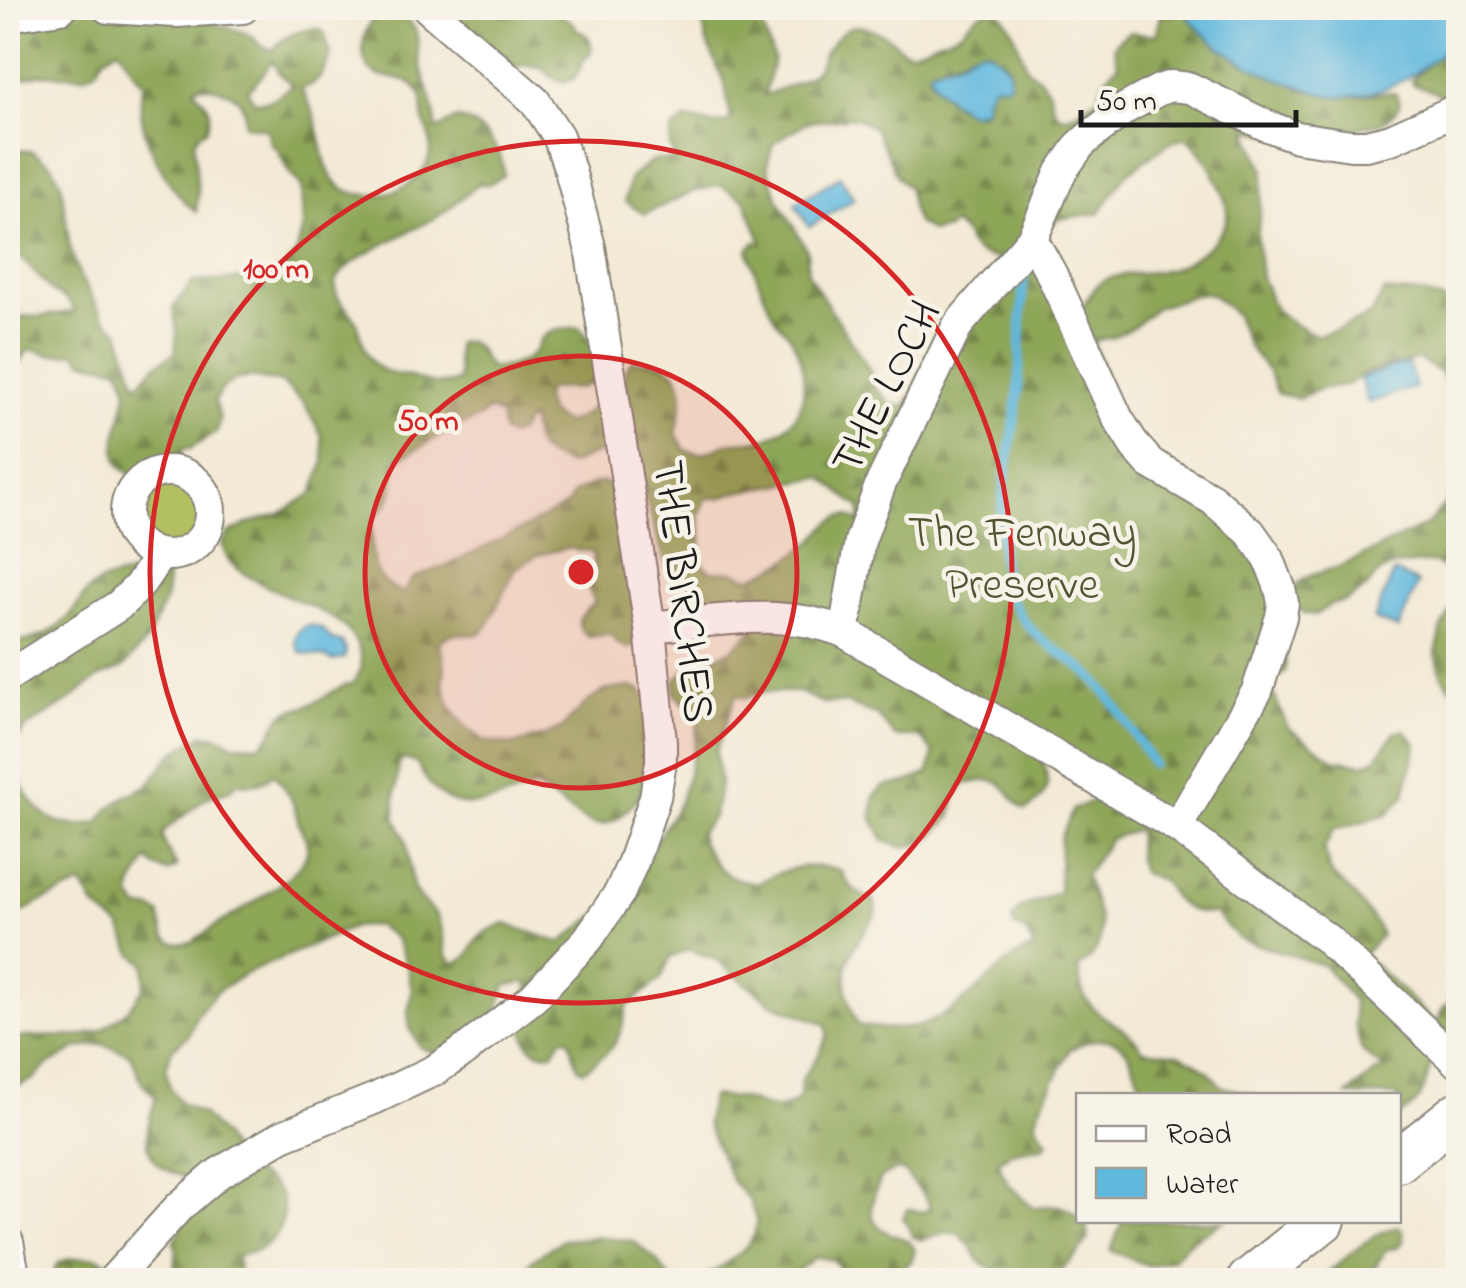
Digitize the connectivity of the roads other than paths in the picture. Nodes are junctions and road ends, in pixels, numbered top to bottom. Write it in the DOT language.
graph roads {
  1 [pos="61,8"];
  2 [pos="108,8"];
  3 [pos="243,8"];
  4 [pos="428,8"];
  5 [pos="8,16"];
  6 [pos="1458,109"];
  7 [pos="1032,239"];
  8 [pos="160,555"];
  9 [pos="650,627"];
  10 [pos="844,632"];
  11 [pos="8,676"];
  12 [pos="1177,827"];
  13 [pos="1458,1064"];
  14 [pos="1458,1113"];
  15 [pos="1401,1159"];
  16 [pos="1321,1223"];
  17 [pos="8,1242"];
  18 [pos="1270,1274"];
  19 [pos="15,1280"];
  20 [pos="113,1280"];
  1 -- 5 [label="street"];
  2 -- 3 [label="street"];
  4 -- 9 [label="street, THE BIRCHES"];
  6 -- 7 [label="street, THE LOCH"];
  7 -- 10 [label="street, THE LOCH"];
  7 -- 12 [label="street"];
  8 -- 11 [label="street"];
  9 -- 10 [label="street"];
  9 -- 20 [label="street, THE BIRCHES"];
  10 -- 12 [label="street"];
  12 -- 13 [label="street"];
  14 -- 15 [label="main road"];
  16 -- 18 [label="main road"];
  17 -- 19 [label="street"];
}
